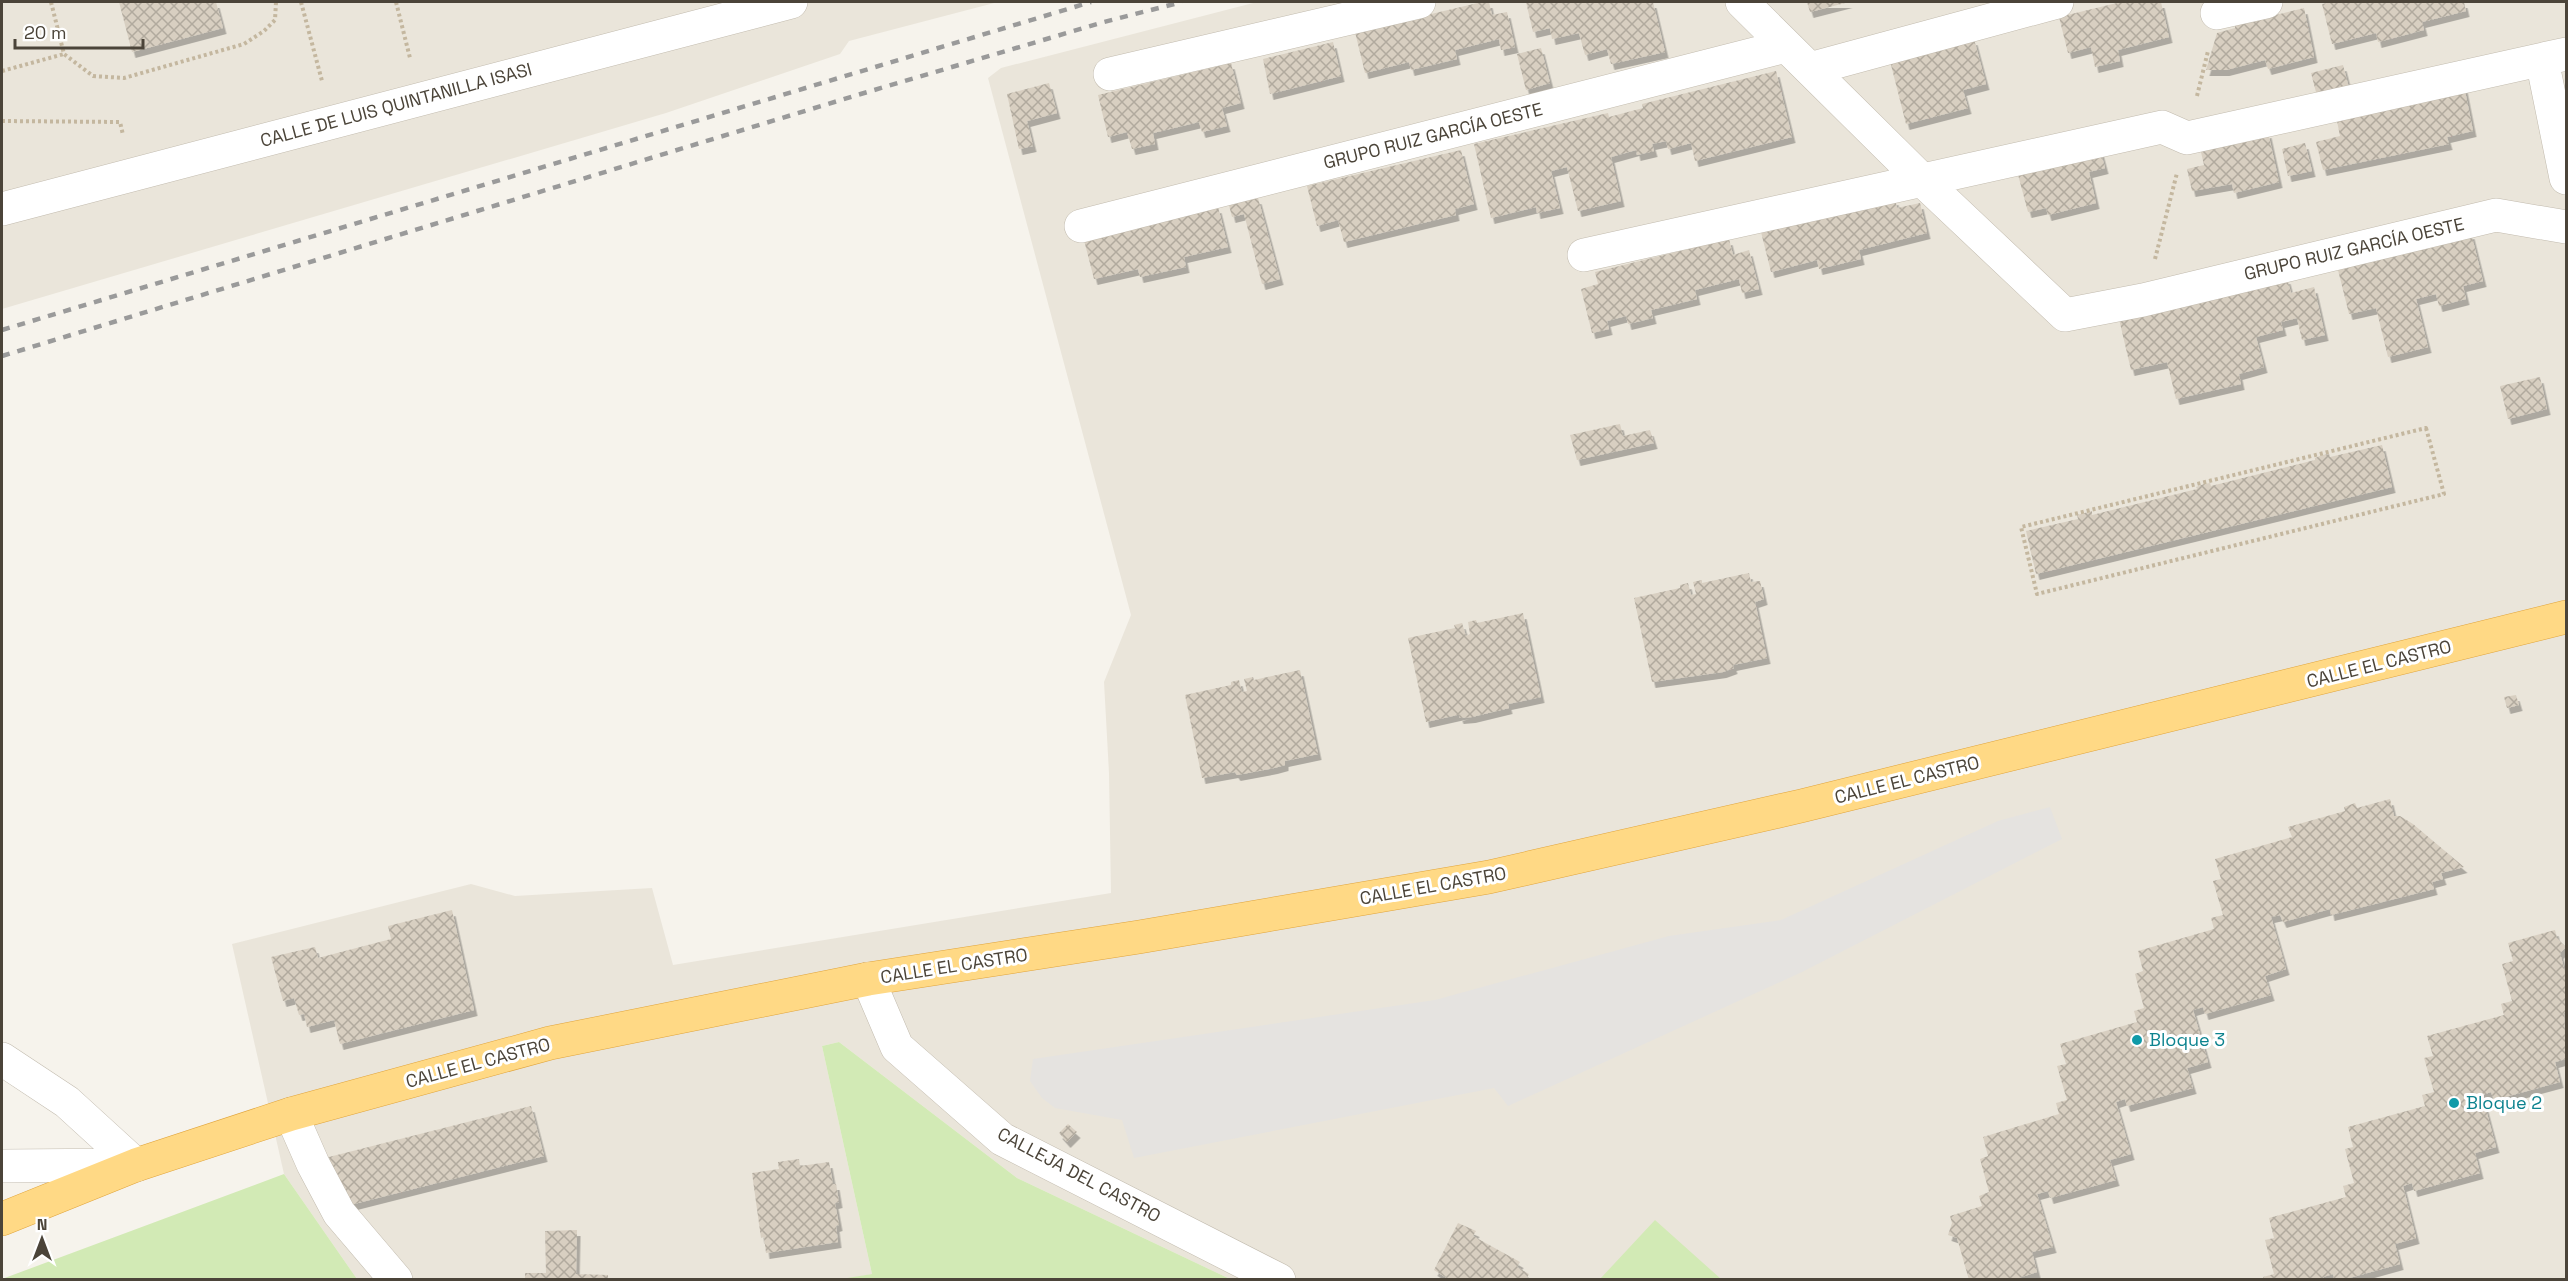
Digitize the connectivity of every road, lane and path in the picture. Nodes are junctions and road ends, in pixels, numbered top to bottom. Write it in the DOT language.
graph roads {
  1 [pos="51,2"];
  2 [pos="276,2"];
  3 [pos="301,2"];
  4 [pos="396,2"];
  5 [pos="791,2"];
  6 [pos="1419,2"];
  7 [pos="1742,2"];
  8 [pos="2057,2"];
  9 [pos="2266,2"];
  10 [pos="2217,13"];
  11 [pos="1786,46"];
  12 [pos="64,54"];
  13 [pos="2554,57"];
  14 [pos="410,58"];
  15 [pos="1810,69"];
  16 [pos="2,71"];
  17 [pos="1110,74"];
  18 [pos="322,81"];
  19 [pos="2,121"];
  20 [pos="123,135"];
  21 [pos="2187,138"];
  22 [pos="2566,178"];
  23 [pos="1921,179"];
  24 [pos="2,209"];
  25 [pos="1081,226"];
  26 [pos="2566,227"];
  27 [pos="1584,255"];
  28 [pos="2144,300"];
  29 [pos="2444,494"];
  30 [pos="2566,616"];
  31 [pos="868,979"];
  32 [pos="2,1059"];
  33 [pos="291,1114"];
  34 [pos="136,1165"];
  35 [pos="2,1166"];
  36 [pos="2,1219"];
  37 [pos="396,1280"];
  38 [pos="1279,1280"];
  1 -- 12 [label="path"];
  2 -- 12 [label="path"];
  3 -- 18 [label="path"];
  4 -- 14 [label="path"];
  5 -- 24 [label="street, CALLE DE LUIS QUINTANILLA ISASI"];
  6 -- 17 [label="street"];
  7 -- 11 [label="street, GRUPO RUIZ GARCÍA OESTE"];
  8 -- 15 [label="street"];
  9 -- 10 [label="street"];
  10 -- 21 [label="path"];
  11 -- 15 [label="street, GRUPO RUIZ GARCÍA OESTE"];
  11 -- 25 [label="street, GRUPO RUIZ GARCÍA OESTE"];
  12 -- 16 [label="path"];
  13 -- 21 [label="street"];
  13 -- 22 [label="street"];
  15 -- 23 [label="street, GRUPO RUIZ GARCÍA OESTE"];
  19 -- 20 [label="path"];
  21 -- 23 [label="street"];
  21 -- 28 [label="path"];
  23 -- 27 [label="street"];
  23 -- 28 [label="street, GRUPO RUIZ GARCÍA OESTE"];
  26 -- 28 [label="street, GRUPO RUIZ GARCÍA OESTE"];
  29 -- 29 [label="path"];
  30 -- 31 [label="highway, CALLE EL CASTRO"];
  31 -- 33 [label="highway, CALLE EL CASTRO"];
  31 -- 38 [label="street, CALLEJA DEL CASTRO"];
  32 -- 34 [label="street"];
  33 -- 34 [label="highway, CALLE EL CASTRO"];
  33 -- 37 [label="street"];
  34 -- 35 [label="street, CALLE EL CASTRO"];
  34 -- 36 [label="highway, CALLE EL CASTRO"];
}
